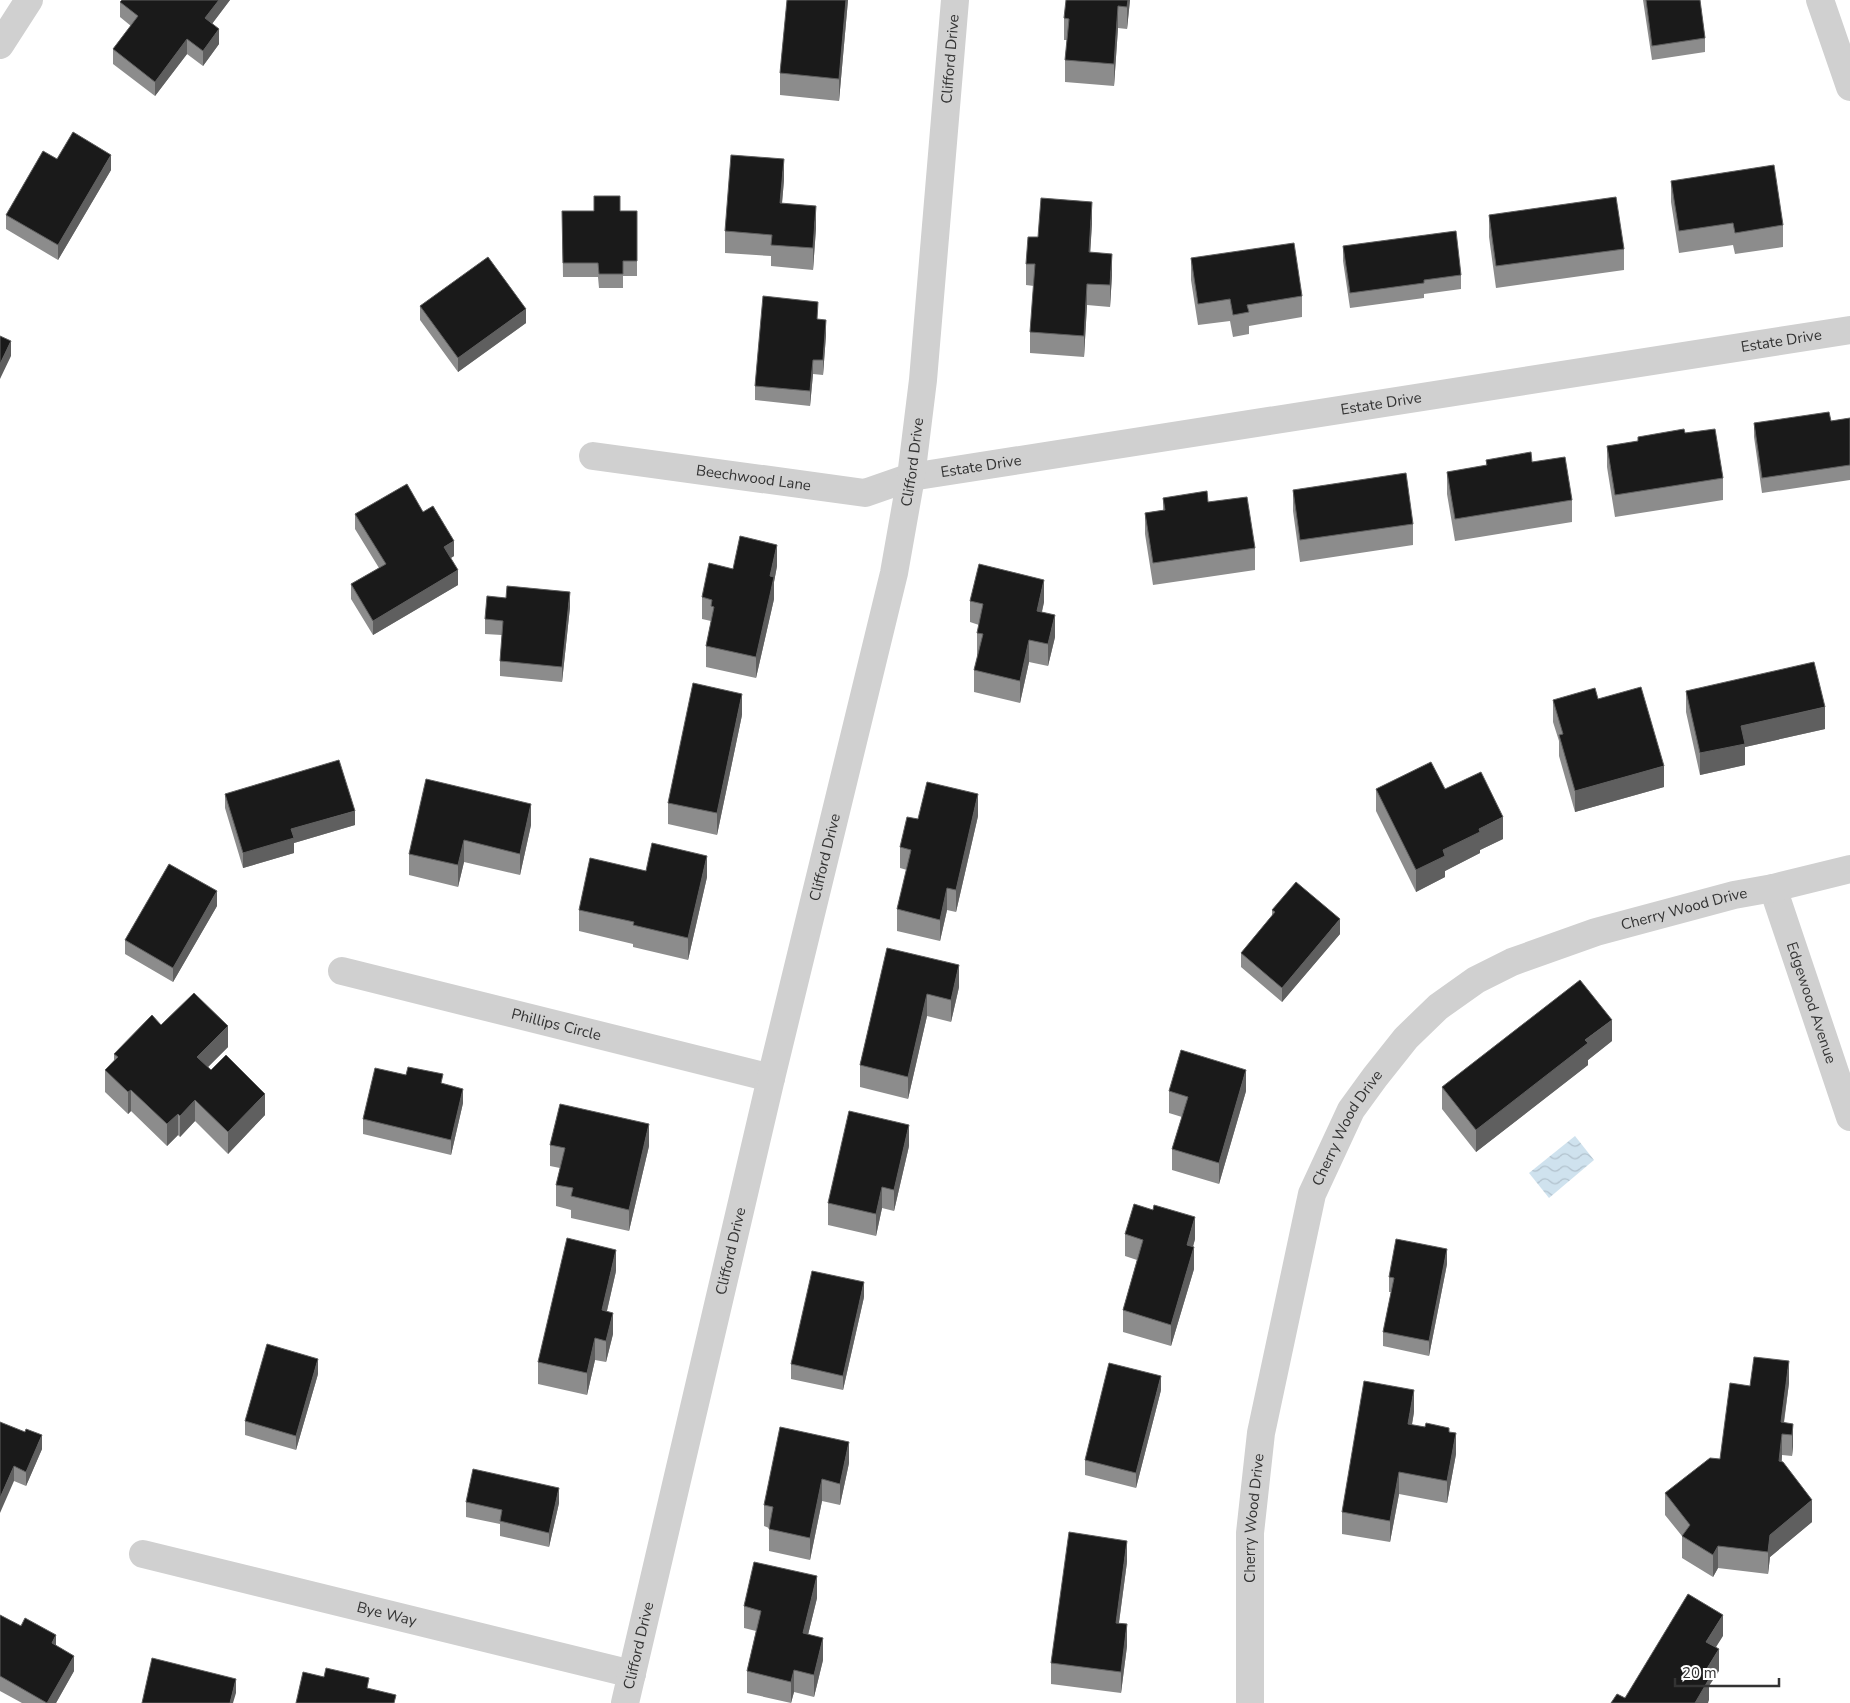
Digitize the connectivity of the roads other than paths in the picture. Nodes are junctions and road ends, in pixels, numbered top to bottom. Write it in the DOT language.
graph roads {
  1 [pos="29,0"];
  2 [pos="955,0"];
  3 [pos="1820,0"];
  4 [pos="0,45"];
  5 [pos="1850,87"];
  6 [pos="1850,330"];
  7 [pos="593,456"];
  8 [pos="911,477"];
  9 [pos="1850,869"];
  10 [pos="1774,888"];
  11 [pos="342,971"];
  12 [pos="771,1078"];
  13 [pos="1850,1117"];
  14 [pos="143,1554"];
  15 [pos="632,1674"];
  16 [pos="625,1703"];
  17 [pos="1250,1703"];
  1 -- 4 [label="street"];
  2 -- 8 [label="street, Clifford Drive"];
  3 -- 5 [label="street"];
  6 -- 8 [label="street, Estate Drive"];
  7 -- 8 [label="street, Beechwood Lane"];
  8 -- 12 [label="street, Clifford Drive"];
  9 -- 10 [label="street, Cherry Wood Drive"];
  10 -- 13 [label="street, Edgewood Avenue"];
  10 -- 17 [label="street, Cherry Wood Drive"];
  11 -- 12 [label="street, Phillips Circle"];
  12 -- 15 [label="street, Clifford Drive"];
  14 -- 15 [label="street, Bye Way"];
  15 -- 16 [label="street, Clifford Drive"];
}
